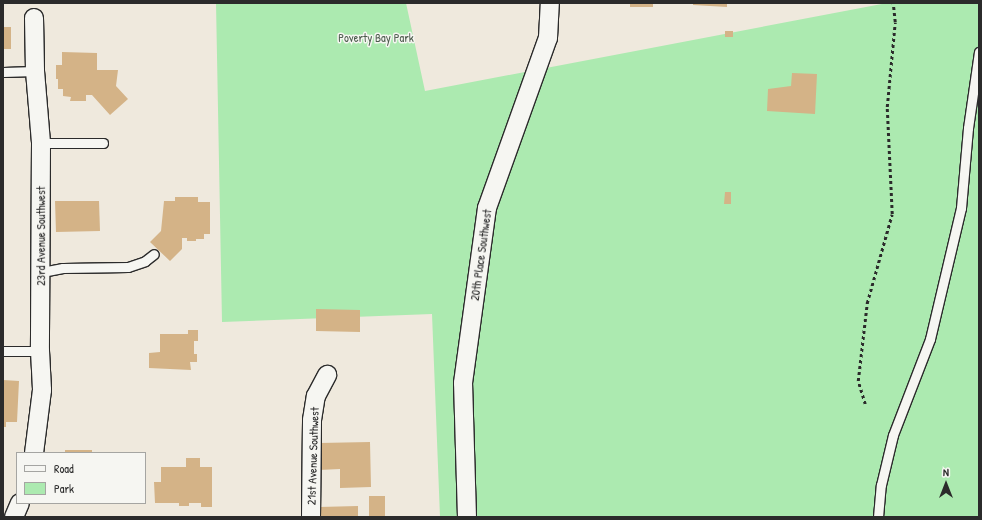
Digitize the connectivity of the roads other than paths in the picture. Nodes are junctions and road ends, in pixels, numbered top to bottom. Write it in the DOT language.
graph roads {
  1 [pos="550,3"];
  2 [pos="34,18"];
  3 [pos="979,52"];
  4 [pos="35,71"];
  5 [pos="3,72"];
  6 [pos="41,143"];
  7 [pos="103,143"];
  8 [pos="154,254"];
  9 [pos="42,272"];
  10 [pos="3,351"];
  11 [pos="40,351"];
  12 [pos="326,375"];
  13 [pos="34,452"];
  14 [pos="20,504"];
  15 [pos="14,517"];
  16 [pos="311,517"];
  17 [pos="467,517"];
  18 [pos="878,517"];
  1 -- 17 [label="street, 20th Place Southwest"];
  2 -- 4 [label="street, 23rd Avenue Southwest"];
  3 -- 18 [label="lane"];
  4 -- 5 [label="lane"];
  4 -- 6 [label="street, 23rd Avenue Southwest"];
  6 -- 7 [label="lane"];
  6 -- 9 [label="street, 23rd Avenue Southwest"];
  8 -- 9 [label="lane"];
  9 -- 11 [label="street, 23rd Avenue Southwest"];
  10 -- 11 [label="lane"];
  11 -- 13 [label="street, 23rd Avenue Southwest"];
  12 -- 16 [label="street, 21st Avenue Southwest"];
  14 -- 15 [label="street"];
}
